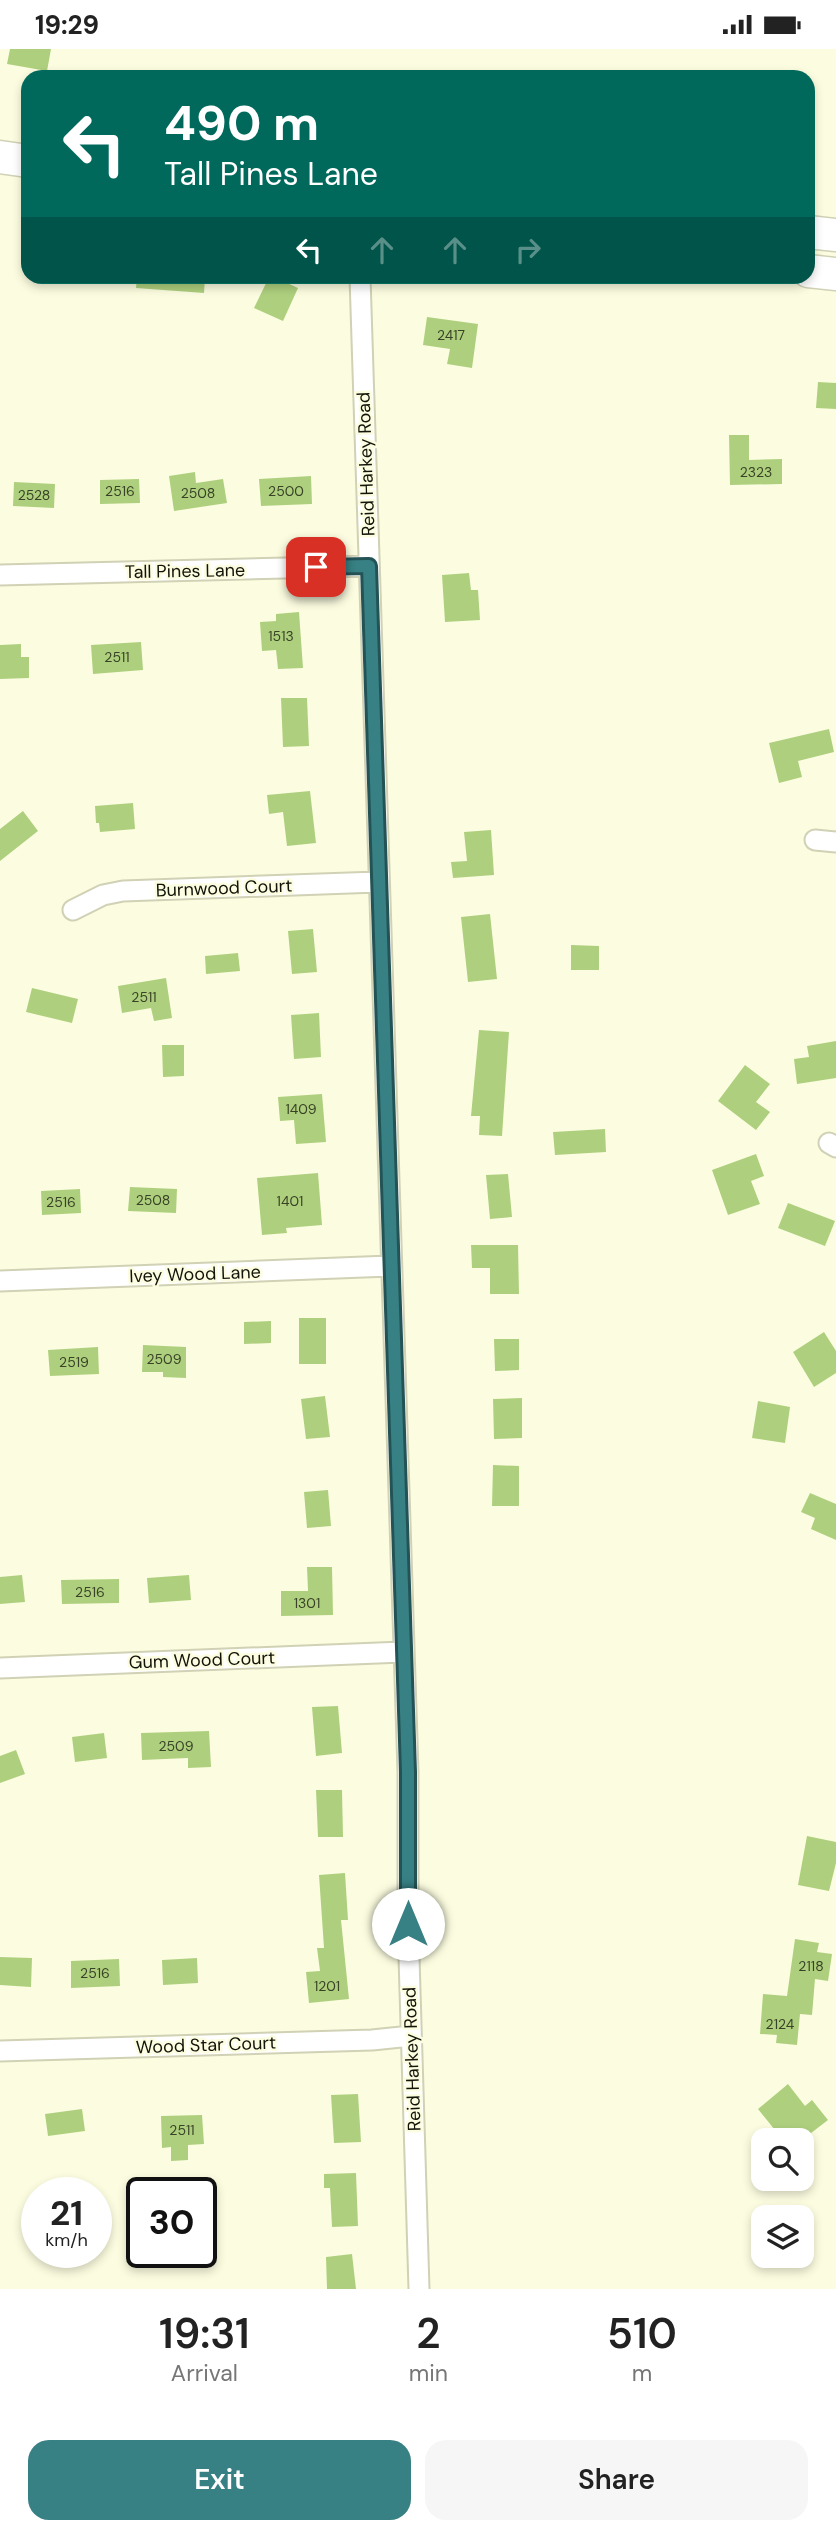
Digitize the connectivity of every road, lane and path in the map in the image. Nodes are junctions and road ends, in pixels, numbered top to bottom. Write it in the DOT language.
graph roads {
  1 [pos="0,157"];
  2 [pos="21,160"];
  3 [pos="815,233"];
  4 [pos="836,235"];
  5 [pos="815,252"];
  6 [pos="836,253"];
  7 [pos="815,272"];
  8 [pos="836,274"];
  9 [pos="360,284"];
  10 [pos="369,566"];
  11 [pos="0,575"];
  12 [pos="815,840"];
  13 [pos="836,842"];
  14 [pos="378,882"];
  15 [pos="73,910"];
  16 [pos="390,1266"];
  17 [pos="0,1281"];
  18 [pos="403,1652"];
  19 [pos="0,1668"];
  20 [pos="411,2036"];
  21 [pos="0,2051"];
  22 [pos="419,2289"];
  1 -- 2 [label="main road"];
  3 -- 4 [label="main road"];
  5 -- 6 [label="main road"];
  7 -- 8 [label="main road"];
  9 -- 10 [label="street, Reid Harkey Road"];
  10 -- 11 [label="street, Tall Pines Lane"];
  10 -- 14 [label="street, Reid Harkey Road"];
  12 -- 13 [label="street"];
  14 -- 15 [label="street, Burnwood Court"];
  14 -- 16 [label="street, Reid Harkey Road"];
  16 -- 17 [label="street, Ivey Wood Lane"];
  16 -- 18 [label="street, Reid Harkey Road"];
  18 -- 19 [label="street, Gum Wood Court"];
  18 -- 20 [label="street, Reid Harkey Road"];
  20 -- 21 [label="street, Wood Star Court"];
  20 -- 22 [label="street, Reid Harkey Road"];
}
